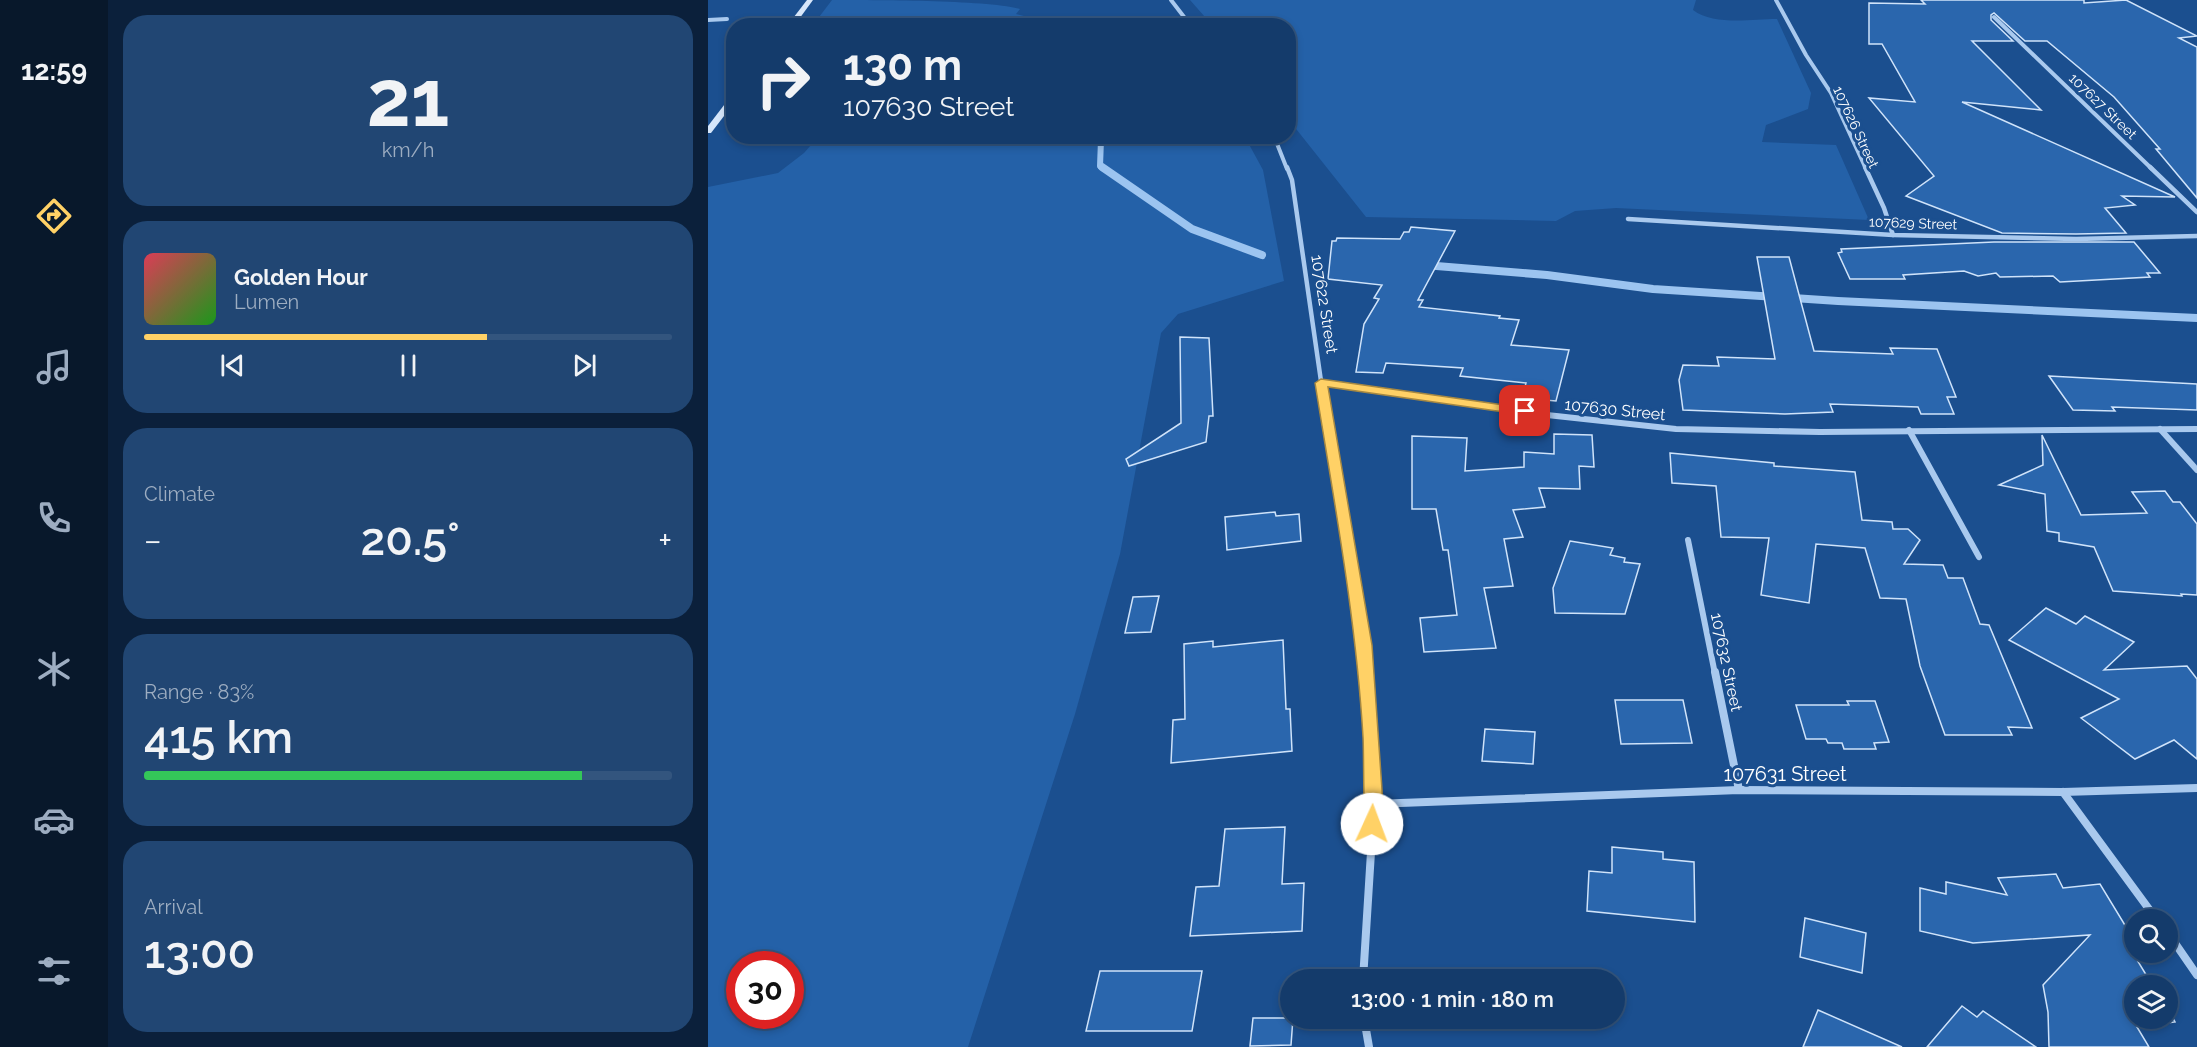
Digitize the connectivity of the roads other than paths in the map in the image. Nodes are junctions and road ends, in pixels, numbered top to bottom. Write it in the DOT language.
graph roads {
  1 [pos="810,0"];
  2 [pos="1171,0"];
  3 [pos="1776,0"];
  4 [pos="1994,17"];
  5 [pos="796,18"];
  6 [pos="1185,18"];
  7 [pos="726,19"];
  8 [pos="708,20"];
  9 [pos="726,108"];
  10 [pos="708,131"];
  11 [pos="1277,144"];
  12 [pos="2197,212"];
  13 [pos="1628,219"];
  14 [pos="1893,235"];
  15 [pos="2197,236"];
  16 [pos="1321,383"];
  17 [pos="2160,429"];
  18 [pos="2197,429"];
  19 [pos="1908,430"];
  20 [pos="2197,470"];
  21 [pos="1688,540"];
  22 [pos="1979,557"];
  23 [pos="2197,788"];
  24 [pos="1739,790"];
  25 [pos="2063,792"];
  26 [pos="1374,804"];
  27 [pos="2149,909"];
  28 [pos="2178,947"];
  29 [pos="1364,969"];
  30 [pos="2197,975"];
  31 [pos="1366,1029"];
  32 [pos="1369,1047"];
  1 -- 5 [label="main road"];
  2 -- 6 [label="street"];
  3 -- 14 [label="street, 107626 Street"];
  4 -- 12 [label="street, 107627 Street"];
  7 -- 8 [label="street"];
  9 -- 10 [label="main road"];
  11 -- 16 [label="street, 107622 Street"];
  13 -- 14 [label="street, 107629 Street"];
  14 -- 15 [label="street, 107629 Street"];
  16 -- 19 [label="street, 107630 Street"];
  16 -- 26 [label="street, 107622 Street"];
  17 -- 18 [label="street, 107630 Street"];
  17 -- 19 [label="street, 107630 Street"];
  17 -- 20 [label="street"];
  19 -- 22 [label="street"];
  21 -- 24 [label="street, 107632 Street"];
  23 -- 25 [label="street, 107631 Street"];
  24 -- 25 [label="street, 107631 Street"];
  24 -- 26 [label="street, 107631 Street"];
  25 -- 27 [label="street"];
  26 -- 29 [label="street, 107622 Street"];
  28 -- 30 [label="street"];
  31 -- 32 [label="street"];
}
